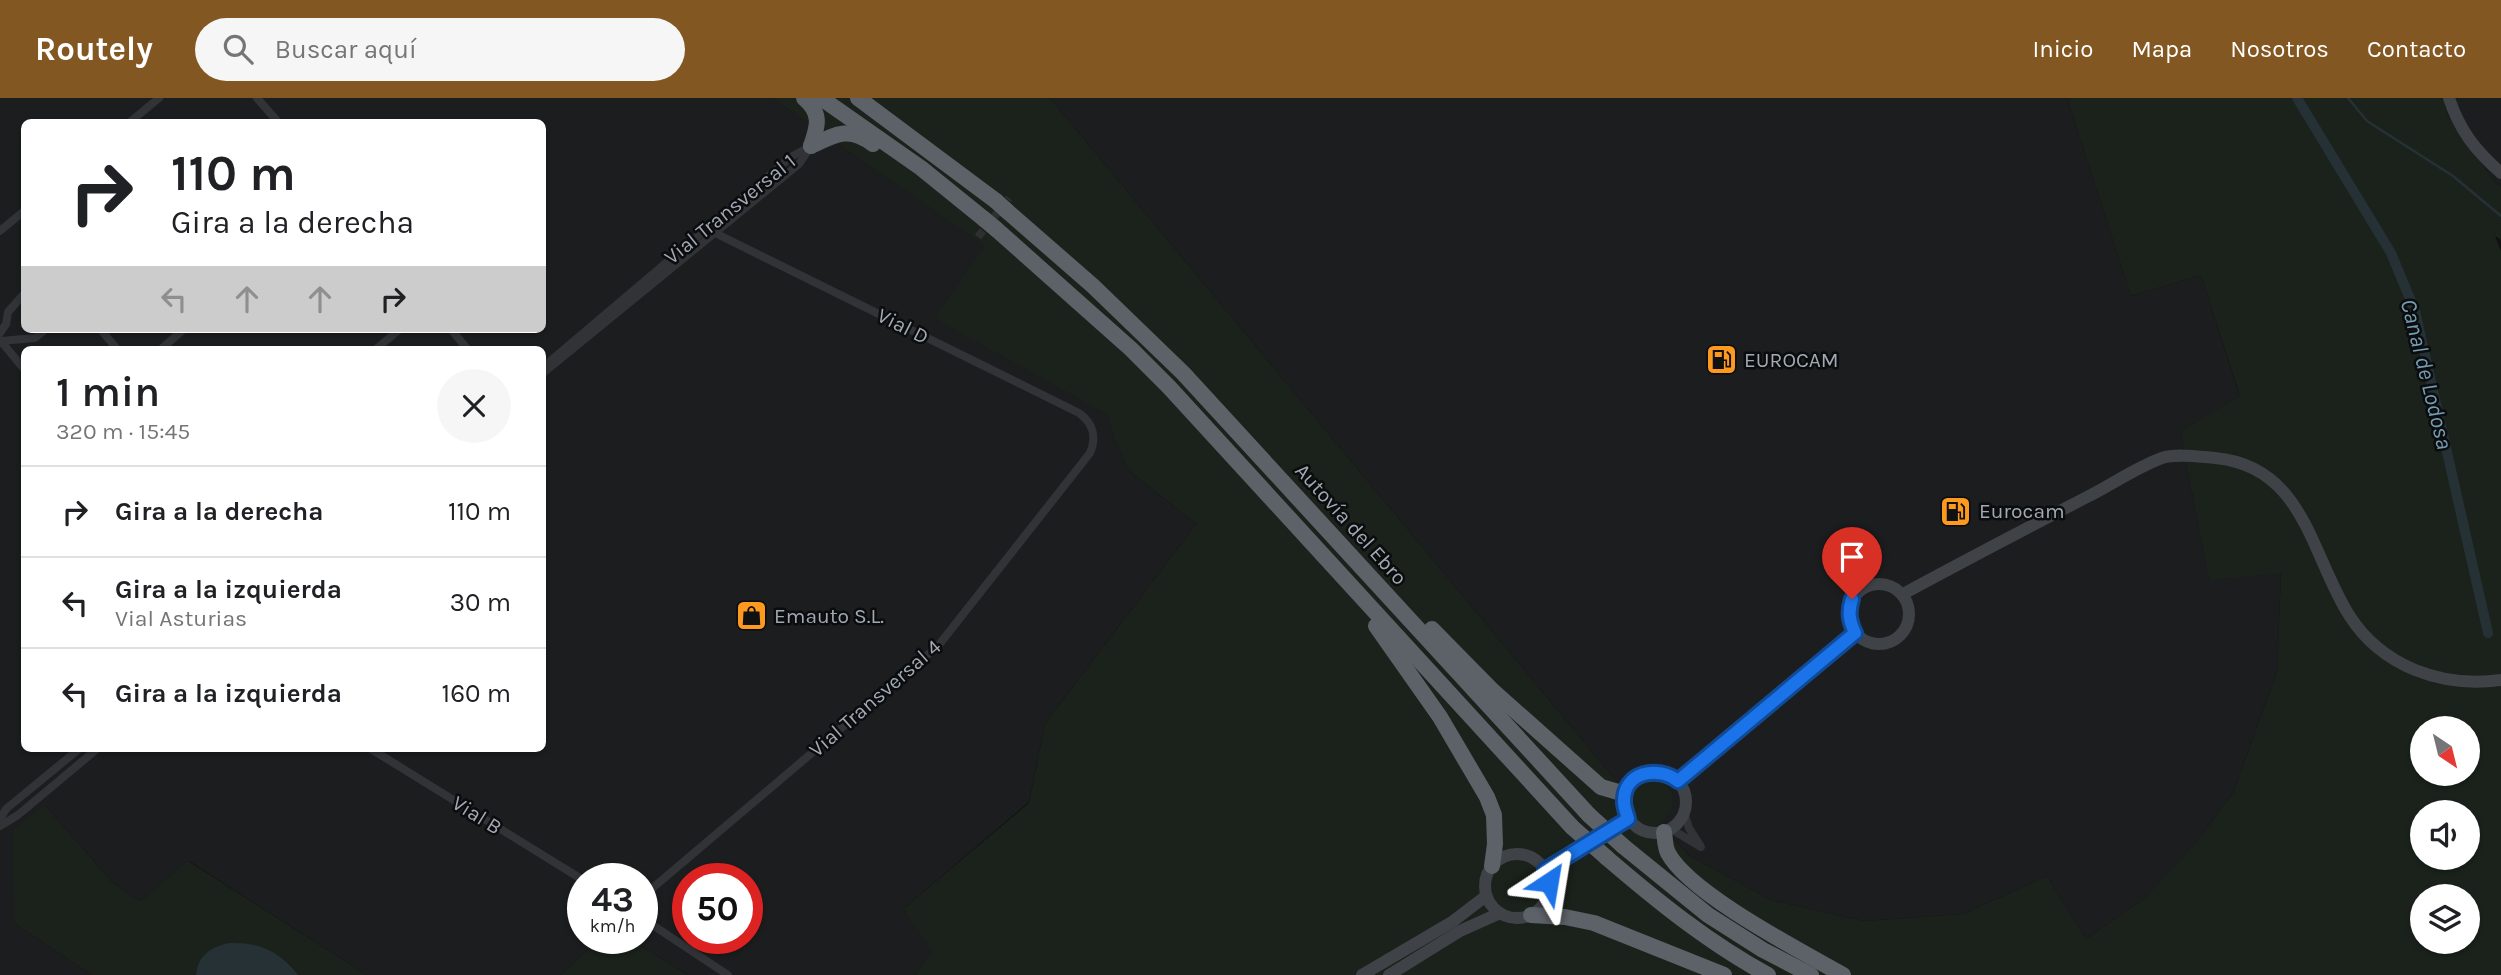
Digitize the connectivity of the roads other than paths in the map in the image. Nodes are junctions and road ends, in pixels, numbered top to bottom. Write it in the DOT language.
graph roads {
  1 [pos="159,98"];
  2 [pos="257,98"];
  3 [pos="804,98"];
  4 [pos="821,98"];
  5 [pos="858,98"];
  6 [pos="2449,98"];
  7 [pos="134,119"];
  8 [pos="275,119"];
  9 [pos="811,146"];
  10 [pos="2501,173"];
  11 [pos="21,214"];
  12 [pos="990,224"];
  13 [pos="705,228"];
  14 [pos="0,231"];
  15 [pos="716,233"];
  16 [pos="21,297"];
  17 [pos="0,332"];
  18 [pos="41,333"];
  19 [pos="179,333"];
  20 [pos="395,333"];
  21 [pos="0,341"];
  22 [pos="165,346"];
  23 [pos="380,346"];
  24 [pos="546,365"];
  25 [pos="21,366"];
  26 [pos="546,371"];
  27 [pos="1093,432"];
  28 [pos="1341,544"];
  29 [pos="1332,564"];
  30 [pos="1903,594"];
  31 [pos="1855,633"];
  32 [pos="2501,680"];
  33 [pos="75,752"];
  34 [pos="93,752"];
  35 [pos="376,752"];
  36 [pos="1678,781"];
  37 [pos="1625,794"];
  38 [pos="1684,813"];
  39 [pos="0,819"];
  40 [pos="1628,819"];
  41 [pos="0,826"];
  42 [pos="1667,830"];
  43 [pos="1492,866"];
  44 [pos="567,870"];
  45 [pos="1545,870"];
  46 [pos="658,883"];
  47 [pos="1486,896"];
  48 [pos="1500,913"];
  49 [pos="1531,915"];
  50 [pos="658,928"];
  51 [pos="729,975"];
  52 [pos="1362,975"];
  53 [pos="1389,975"];
  54 [pos="1724,975"];
  55 [pos="1768,975"];
  56 [pos="1811,975"];
  57 [pos="1843,975"];
  1 -- 7 [label="street"];
  2 -- 8 [label="street"];
  3 -- 9 [label="highway"];
  4 -- 12 [label="highway, Autovía del Ebro"];
  5 -- 28 [label="highway, Autovía del Ebro"];
  6 -- 10 [label="street"];
  9 -- 12 [label="highway"];
  9 -- 13 [label="street, Vial Transversal 1"];
  9 -- 15 [label="street, Vial Transversal 1"];
  11 -- 14 [label="street"];
  12 -- 29 [label="highway, Autovía del Ebro"];
  13 -- 15 [label="street, Vial D"];
  13 -- 24 [label="street, Vial Transversal 1"];
  15 -- 26 [label="street, Vial Transversal 1"];
  15 -- 27 [label="street, Vial D"];
  16 -- 17 [label="street"];
  18 -- 21 [label="street"];
  19 -- 22 [label="street"];
  20 -- 23 [label="street"];
  21 -- 25 [label="street"];
  27 -- 46 [label="street, Vial Transversal 4"];
  28 -- 37 [label="highway"];
  28 -- 56 [label="highway, Autovía del Ebro, bridge"];
  29 -- 43 [label="highway"];
  29 -- 55 [label="highway, Autovía del Ebro, bridge"];
  30 -- 31 [label="street"];
  30 -- 31 [label="street"];
  30 -- 32 [label="street"];
  31 -- 36 [label="street"];
  33 -- 39 [label="street"];
  34 -- 41 [label="street"];
  35 -- 44 [label="street, Vial B"];
  36 -- 37 [label="street"];
  36 -- 38 [label="street"];
  37 -- 40 [label="street"];
  38 -- 42 [label="street"];
  38 -- 42 [label="street"];
  40 -- 42 [label="street"];
  40 -- 45 [label="street"];
  42 -- 57 [label="highway"];
  43 -- 45 [label="street"];
  43 -- 47 [label="street"];
  45 -- 49 [label="street"];
  47 -- 48 [label="street"];
  47 -- 52 [label="street"];
  48 -- 49 [label="street"];
  48 -- 53 [label="street"];
  49 -- 54 [label="highway"];
  50 -- 51 [label="street"];
}
